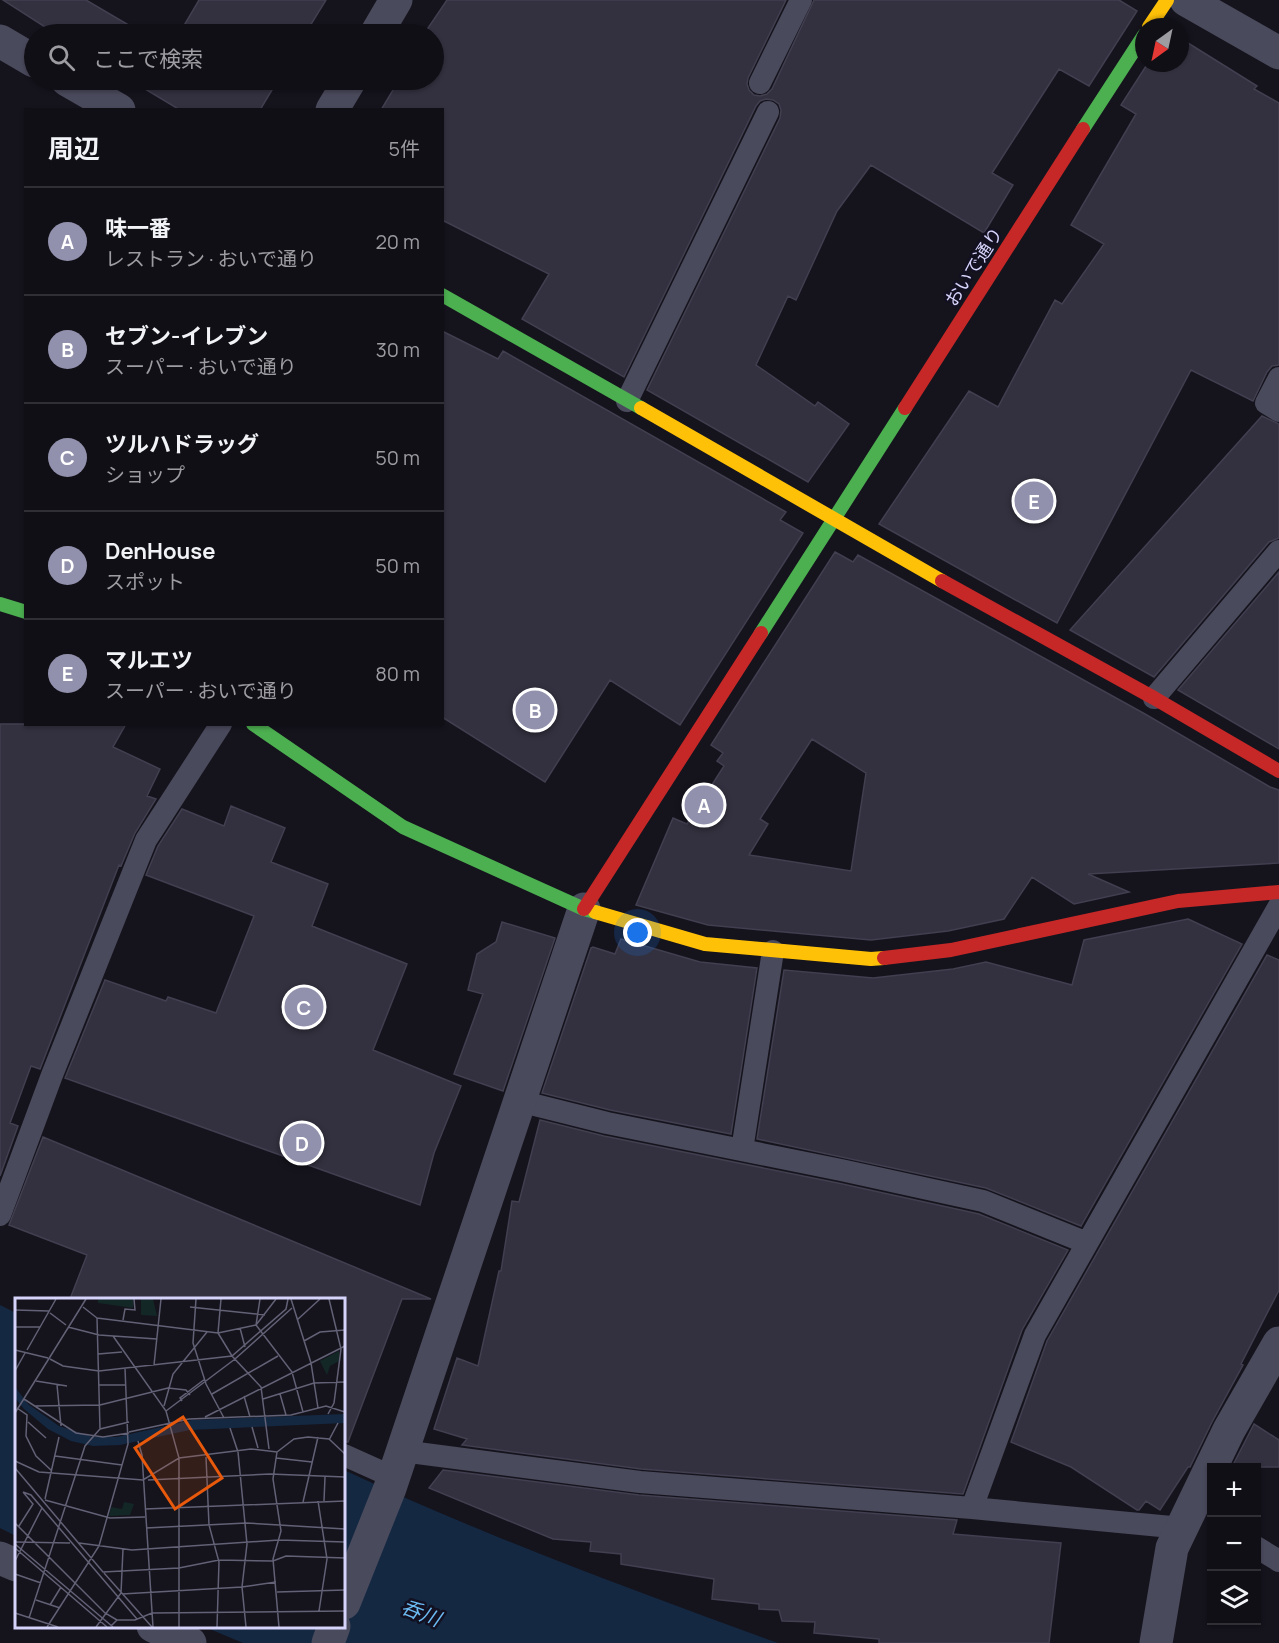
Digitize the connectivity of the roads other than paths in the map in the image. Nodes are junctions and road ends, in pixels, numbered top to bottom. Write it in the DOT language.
graph roads {
  1 [pos="396,0"];
  2 [pos="801,0"];
  3 [pos="1167,0"];
  4 [pos="1186,0"];
  5 [pos="1155,18"];
  6 [pos="382,24"];
  7 [pos="0,41"];
  8 [pos="1135,49"];
  9 [pos="1279,53"];
  10 [pos="24,55"];
  11 [pos="760,83"];
  12 [pos="84,90"];
  13 [pos="344,90"];
  14 [pos="116,108"];
  15 [pos="333,108"];
  16 [pos="768,112"];
  17 [pos="444,296"];
  18 [pos="1279,378"];
  19 [pos="627,401"];
  20 [pos="1279,411"];
  21 [pos="834,518"];
  22 [pos="1279,551"];
  23 [pos="0,604"];
  24 [pos="24,611"];
  25 [pos="1154,699"];
  26 [pos="220,726"];
  27 [pos="257,726"];
  28 [pos="1279,771"];
  29 [pos="1279,892"];
  30 [pos="1279,906"];
  31 [pos="584,909"];
  32 [pos="773,951"];
  33 [pos="519,1101"];
  34 [pos="742,1150"];
  35 [pos="0,1215"];
  36 [pos="1087,1243"];
  37 [pos="1274,1364"];
  38 [pos="345,1455"];
  39 [pos="395,1472"];
  40 [pos="972,1508"];
  41 [pos="1195,1517"];
  42 [pos="1261,1550"];
  43 [pos="0,1558"];
  44 [pos="1279,1561"];
  45 [pos="15,1565"];
  46 [pos="345,1601"];
  47 [pos="157,1628"];
  48 [pos="333,1628"];
  49 [pos="190,1643"];
  50 [pos="328,1643"];
  51 [pos="1156,1643"];
  1 -- 6 [label="street"];
  2 -- 11 [label="lane"];
  3 -- 5 [label="street"];
  4 -- 9 [label="street"];
  7 -- 10 [label="street"];
  8 -- 21 [label="street, おいで通り"];
  12 -- 14 [label="street"];
  13 -- 15 [label="street"];
  16 -- 19 [label="lane"];
  17 -- 19 [label="street"];
  18 -- 20 [label="lane"];
  19 -- 21 [label="street"];
  21 -- 25 [label="street"];
  21 -- 31 [label="street, おいで通り"];
  22 -- 25 [label="lane"];
  23 -- 24 [label="street"];
  25 -- 28 [label="street"];
  26 -- 35 [label="lane"];
  27 -- 31 [label="street"];
  29 -- 32 [label="street"];
  30 -- 36 [label="lane"];
  31 -- 32 [label="street"];
  31 -- 33 [label="street"];
  32 -- 34 [label="lane"];
  33 -- 34 [label="lane"];
  33 -- 39 [label="street"];
  34 -- 36 [label="lane"];
  36 -- 40 [label="lane"];
  37 -- 41 [label="street"];
  38 -- 39 [label="lane"];
  39 -- 40 [label="lane"];
  39 -- 46 [label="street"];
  40 -- 41 [label="lane"];
  41 -- 51 [label="street"];
  42 -- 44 [label="lane"];
  43 -- 45 [label="street"];
  47 -- 49 [label="street"];
  48 -- 50 [label="street"];
}
